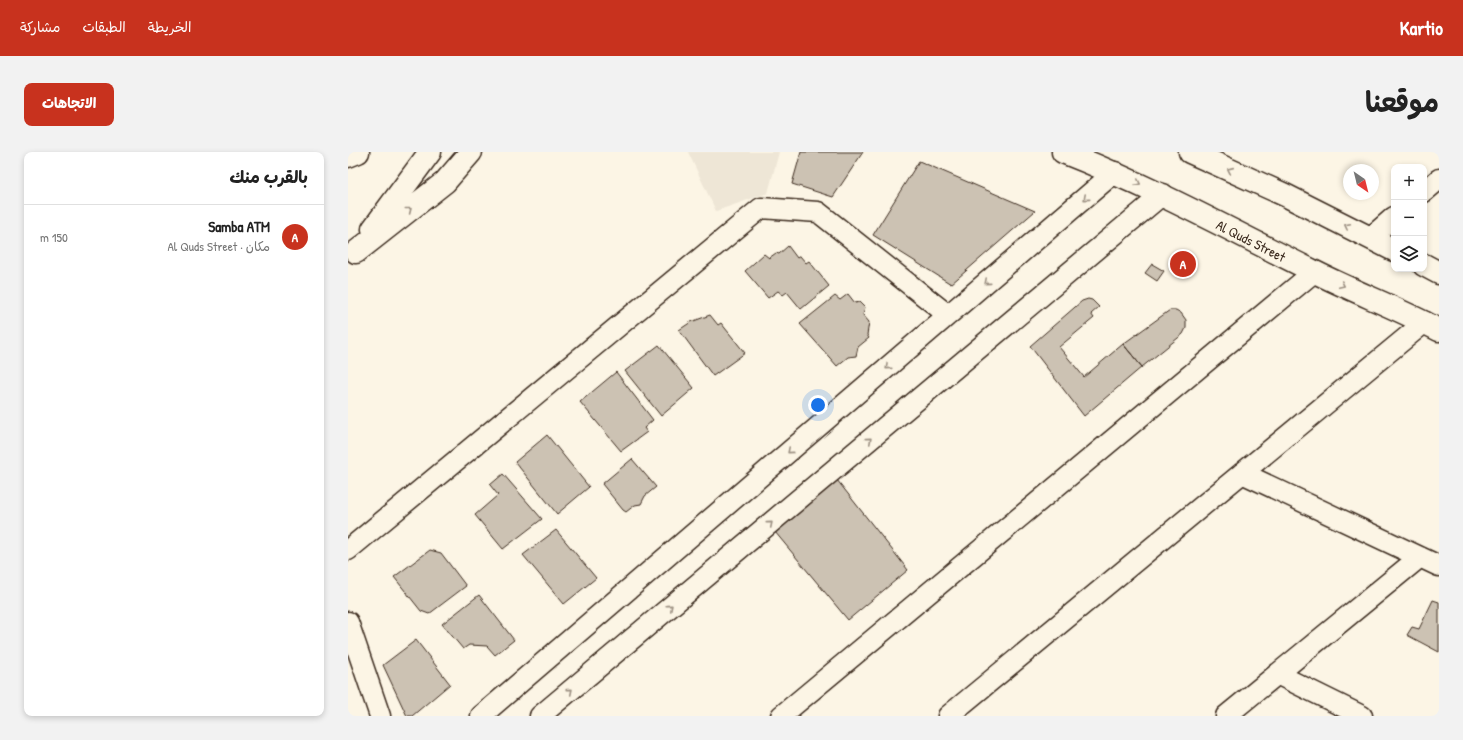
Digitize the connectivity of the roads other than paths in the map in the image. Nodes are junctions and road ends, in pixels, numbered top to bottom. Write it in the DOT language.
graph roads {
  1 [pos="358,152"];
  2 [pos="430,152"];
  3 [pos="471,152"];
  4 [pos="1063,152"];
  5 [pos="1190,152"];
  6 [pos="348,156"];
  7 [pos="1115,172"];
  8 [pos="1439,179"];
  9 [pos="1427,189"];
  10 [pos="1163,194"];
  11 [pos="1391,220"];
  12 [pos="1370,238"];
  13 [pos="1391,248"];
  14 [pos="352,257"];
  15 [pos="1427,267"];
  16 [pos="1314,272"];
  17 [pos="1439,273"];
  18 [pos="948,315"];
  19 [pos="1432,326"];
  20 [pos="1242,473"];
  21 [pos="348,550"];
  22 [pos="1420,557"];
  23 [pos="1439,566"];
  24 [pos="348,622"];
  25 [pos="1277,674"];
  26 [pos="380,716"];
  27 [pos="481,716"];
  28 [pos="540,716"];
  29 [pos="781,716"];
  30 [pos="948,716"];
  31 [pos="1226,716"];
  32 [pos="1362,716"];
  1 -- 6 [label="main road"];
  2 -- 14 [label="main road"];
  14 -- 3 [label="main road, one-way"];
  4 -- 7 [label="main road, Al Quds Street"];
  12 -- 5 [label="main road, one-way"];
  7 -- 10 [label="main road, Al Quds Street, one-way"];
  7 -- 18 [label="street, one-way"];
  8 -- 9 [label="street"];
  10 -- 16 [label="main road, Al Quds Street"];
  28 -- 10 [label="street, one-way"];
  11 -- 12 [label="street"];
  12 -- 13 [label="main road"];
  15 -- 17 [label="main road"];
  16 -- 19 [label="main road, Al Quds Street, one-way"];
  16 -- 29 [label="street"];
  18 -- 21 [label="street"];
  18 -- 27 [label="street, one-way"];
  19 -- 20 [label="street"];
  20 -- 22 [label="street"];
  20 -- 30 [label="street"];
  22 -- 23 [label="street"];
  22 -- 25 [label="street"];
  24 -- 26 [label="street"];
  25 -- 31 [label="street"];
  25 -- 32 [label="street"];
}
